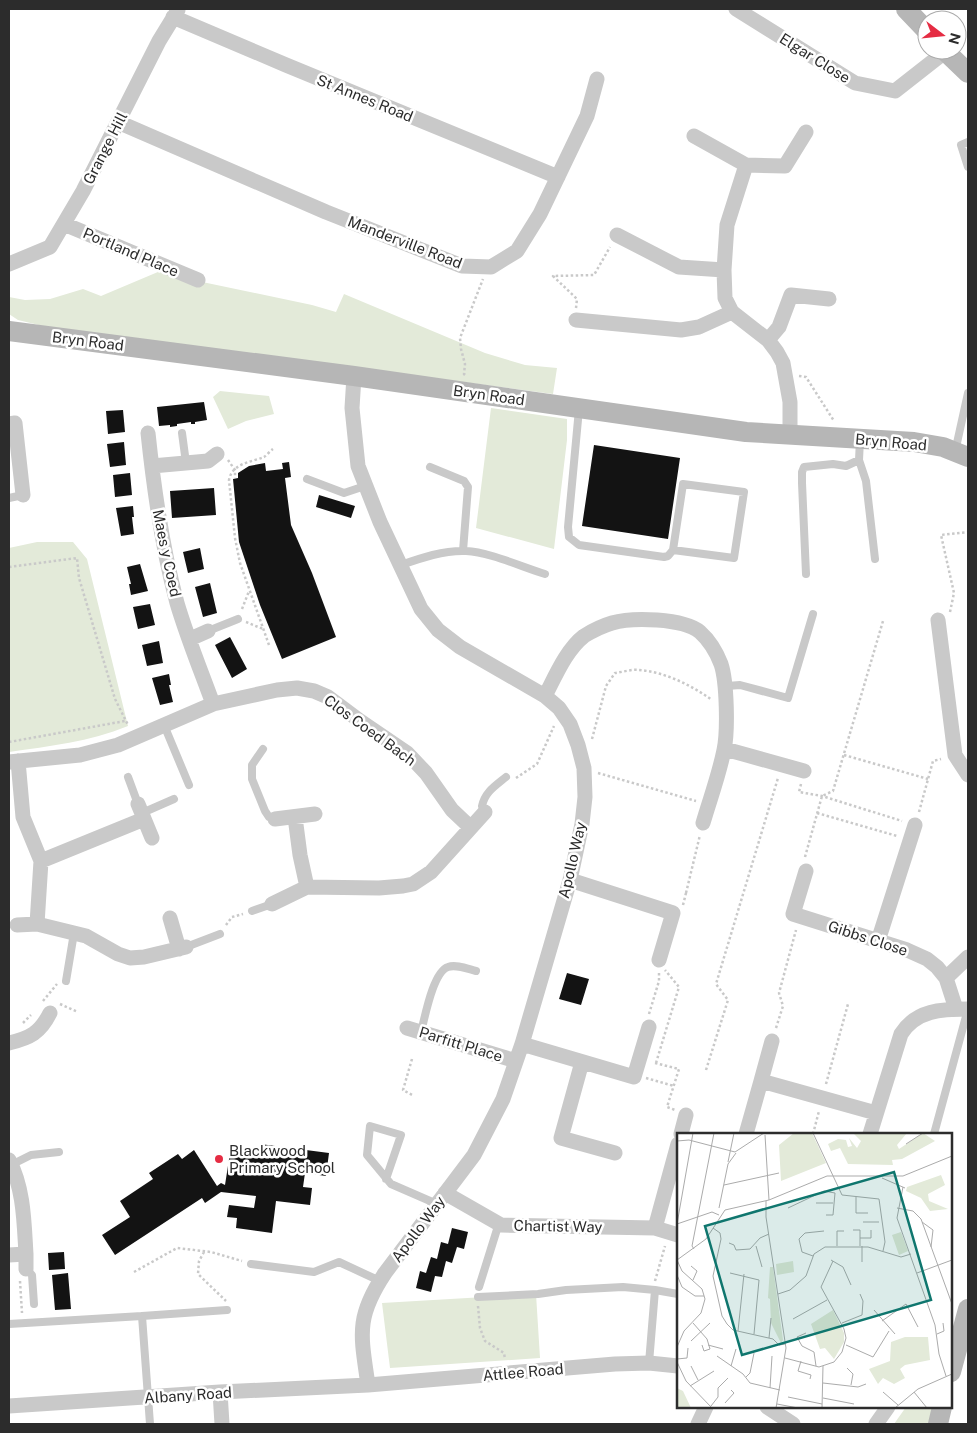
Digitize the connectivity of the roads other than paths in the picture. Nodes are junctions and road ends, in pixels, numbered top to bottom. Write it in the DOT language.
graph roads {
  1 [pos="736,9"];
  2 [pos="906,9"];
  3 [pos="176,13"];
  4 [pos="917,21"];
  5 [pos="934,60"];
  6 [pos="954,60"];
  7 [pos="968,73"];
  8 [pos="597,79"];
  9 [pos="118,122"];
  10 [pos="806,132"];
  11 [pos="694,136"];
  12 [pos="968,142"];
  13 [pos="746,166"];
  14 [pos="968,167"];
  15 [pos="558,177"];
  16 [pos="64,224"];
  17 [pos="617,235"];
  18 [pos="9,264"];
  19 [pos="724,270"];
  20 [pos="198,280"];
  21 [pos="829,299"];
  22 [pos="732,312"];
  23 [pos="576,320"];
  24 [pos="9,331"];
  25 [pos="768,340"];
  26 [pos="354,376"];
  27 [pos="968,393"];
  28 [pos="579,408"];
  29 [pos="9,424"];
  30 [pos="148,433"];
  31 [pos="182,433"];
  32 [pos="790,435"];
  33 [pos="852,438"];
  34 [pos="962,454"];
  35 [pos="222,455"];
  36 [pos="860,460"];
  37 [pos="186,463"];
  38 [pos="152,466"];
  39 [pos="430,467"];
  40 [pos="307,479"];
  41 [pos="365,486"];
  42 [pos="16,497"];
  43 [pos="673,550"];
  44 [pos="463,551"];
  45 [pos="875,559"];
  46 [pos="401,565"];
  47 [pos="544,574"];
  48 [pos="806,574"];
  49 [pos="813,614"];
  50 [pos="238,619"];
  51 [pos="938,620"];
  52 [pos="208,631"];
  53 [pos="190,639"];
  54 [pos="726,688"];
  55 [pos="545,696"];
  56 [pos="213,704"];
  57 [pos="164,725"];
  58 [pos="263,749"];
  59 [pos="725,749"];
  60 [pos="13,762"];
  61 [pos="804,771"];
  62 [pos="968,775"];
  63 [pos="128,777"];
  64 [pos="504,779"];
  65 [pos="189,785"];
  66 [pos="174,799"];
  67 [pos="141,812"];
  68 [pos="485,812"];
  69 [pos="315,814"];
  70 [pos="295,817"];
  71 [pos="16,819"];
  72 [pos="275,819"];
  73 [pos="703,823"];
  74 [pos="915,825"];
  75 [pos="470,827"];
  76 [pos="152,838"];
  77 [pos="41,861"];
  78 [pos="806,871"];
  79 [pos="570,880"];
  80 [pos="307,887"];
  81 [pos="272,904"];
  82 [pos="252,911"];
  83 [pos="170,918"];
  84 [pos="37,924"];
  85 [pos="17,925"];
  86 [pos="74,933"];
  87 [pos="220,934"];
  88 [pos="878,940"];
  89 [pos="183,948"];
  90 [pos="968,957"];
  91 [pos="663,961"];
  92 [pos="476,971"];
  93 [pos="946,978"];
  94 [pos="66,981"];
  95 [pos="964,1009"];
  96 [pos="50,1013"];
  97 [pos="648,1028"];
  98 [pos="414,1030"];
  99 [pos="772,1041"];
  100 [pos="9,1042"];
  101 [pos="522,1044"];
  102 [pos="516,1061"];
  103 [pos="582,1062"];
  104 [pos="761,1081"];
  105 [pos="876,1113"];
  106 [pos="686,1115"];
  107 [pos="681,1133"];
  108 [pos="746,1133"];
  109 [pos="870,1133"];
  110 [pos="934,1133"];
  111 [pos="677,1148"];
  112 [pos="59,1152"];
  113 [pos="615,1153"];
  114 [pos="10,1162"];
  115 [pos="386,1179"];
  116 [pos="441,1198"];
  117 [pos="498,1224"];
  118 [pos="655,1228"];
  119 [pos="677,1235"];
  120 [pos="9,1255"];
  121 [pos="251,1264"];
  122 [pos="24,1266"];
  123 [pos="380,1282"];
  124 [pos="479,1287"];
  125 [pos="655,1290"];
  126 [pos="677,1294"];
  127 [pos="478,1297"];
  128 [pos="34,1304"];
  129 [pos="968,1309"];
  130 [pos="227,1310"];
  131 [pos="142,1316"];
  132 [pos="9,1324"];
  133 [pos="955,1339"];
  134 [pos="649,1363"];
  135 [pos="952,1364"];
  136 [pos="677,1366"];
  137 [pos="368,1385"];
  138 [pos="220,1392"];
  139 [pos="148,1397"];
  140 [pos="9,1406"];
  141 [pos="706,1408"];
  142 [pos="769,1408"];
  143 [pos="887,1408"];
  144 [pos="942,1408"];
  145 [pos="150,1424"];
  146 [pos="222,1424"];
  147 [pos="698,1424"];
  148 [pos="793,1424"];
  149 [pos="876,1424"];
  150 [pos="938,1424"];
  1 -- 5 [label="street, Elgar Close"];
  2 -- 4 [label="street"];
  3 -- 9 [label="street, Grange Hill"];
  3 -- 15 [label="street, St Annes Road"];
  6 -- 7 [label="street"];
  8 -- 15 [label="street, Manderville Road"];
  9 -- 15 [label="street, Manderville Road"];
  9 -- 16 [label="street, Grange Hill"];
  10 -- 13 [label="street"];
  11 -- 13 [label="street"];
  12 -- 14 [label="lane"];
  13 -- 19 [label="street"];
  16 -- 18 [label="street, Grange Hill"];
  16 -- 20 [label="street, Portland Place"];
  17 -- 19 [label="street"];
  19 -- 22 [label="street"];
  21 -- 25 [label="street"];
  22 -- 23 [label="street"];
  22 -- 25 [label="street"];
  24 -- 26 [label="street, Bryn Road"];
  25 -- 32 [label="street"];
  26 -- 28 [label="street, Bryn Road"];
  26 -- 41 [label="street, Apollo Way"];
  27 -- 34 [label="lane"];
  28 -- 32 [label="street, Bryn Road"];
  28 -- 43 [label="lane"];
  29 -- 42 [label="street"];
  30 -- 38 [label="street, Maes y Coed"];
  31 -- 37 [label="lane"];
  32 -- 33 [label="street, Bryn Road"];
  33 -- 34 [label="street, Bryn Road"];
  33 -- 36 [label="lane"];
  35 -- 37 [label="street"];
  36 -- 45 [label="lane"];
  36 -- 48 [label="lane"];
  37 -- 38 [label="street"];
  38 -- 53 [label="street, Maes y Coed"];
  39 -- 44 [label="lane"];
  40 -- 41 [label="lane"];
  41 -- 46 [label="street, Apollo Way"];
  43 -- 43 [label="lane"];
  44 -- 46 [label="lane"];
  44 -- 47 [label="lane"];
  46 -- 55 [label="street, Apollo Way"];
  49 -- 54 [label="lane"];
  50 -- 52 [label="lane"];
  51 -- 62 [label="street"];
  52 -- 53 [label="street"];
  53 -- 56 [label="street, Maes y Coed"];
  54 -- 55 [label="street"];
  54 -- 59 [label="street"];
  55 -- 79 [label="street, Apollo Way"];
  56 -- 57 [label="street, Clos Coed Bach"];
  56 -- 75 [label="street, Clos Coed Bach"];
  57 -- 60 [label="street, Clos Coed Bach"];
  57 -- 65 [label="lane"];
  58 -- 72 [label="lane"];
  59 -- 61 [label="street"];
  59 -- 73 [label="street"];
  60 -- 71 [label="street"];
  63 -- 67 [label="lane"];
  64 -- 68 [label="lane"];
  66 -- 67 [label="lane"];
  67 -- 76 [label="street"];
  67 -- 77 [label="street"];
  68 -- 75 [label="street"];
  69 -- 70 [label="street"];
  70 -- 72 [label="street"];
  70 -- 80 [label="street"];
  71 -- 77 [label="street"];
  74 -- 88 [label="street"];
  75 -- 80 [label="street"];
  77 -- 84 [label="street"];
  78 -- 88 [label="street, Gibbs Close"];
  79 -- 91 [label="street"];
  79 -- 101 [label="street, Apollo Way"];
  80 -- 81 [label="street"];
  81 -- 82 [label="lane"];
  83 -- 89 [label="street"];
  84 -- 85 [label="street"];
  84 -- 86 [label="street"];
  86 -- 89 [label="street"];
  86 -- 94 [label="lane"];
  87 -- 89 [label="lane"];
  88 -- 93 [label="street, Gibbs Close"];
  90 -- 93 [label="street"];
  92 -- 98 [label="lane"];
  93 -- 95 [label="street, Gibbs Close"];
  95 -- 105 [label="street"];
  95 -- 110 [label="lane"];
  96 -- 100 [label="street"];
  97 -- 103 [label="street"];
  98 -- 102 [label="street, Parfitt Place"];
  99 -- 104 [label="street"];
  101 -- 102 [label="street, Apollo Way"];
  101 -- 103 [label="street"];
  102 -- 116 [label="street, Apollo Way"];
  103 -- 113 [label="street"];
  104 -- 105 [label="street"];
  104 -- 108 [label="street"];
  105 -- 109 [label="street"];
  106 -- 107 [label="street"];
  111 -- 118 [label="street"];
  112 -- 114 [label="lane"];
  114 -- 122 [label="street"];
  115 -- 115 [label="lane"];
  115 -- 116 [label="lane"];
  116 -- 117 [label="street, Chartist Way"];
  116 -- 123 [label="street, Apollo Way"];
  117 -- 118 [label="street, Chartist Way"];
  117 -- 124 [label="lane"];
  118 -- 119 [label="street, Chartist Way"];
  120 -- 122 [label="street"];
  121 -- 123 [label="lane"];
  122 -- 128 [label="lane"];
  123 -- 137 [label="street, Apollo Way"];
  125 -- 126 [label="lane"];
  125 -- 127 [label="lane"];
  125 -- 134 [label="lane"];
  129 -- 133 [label="street"];
  130 -- 131 [label="lane"];
  131 -- 132 [label="lane"];
  131 -- 139 [label="lane"];
  133 -- 135 [label="street"];
  134 -- 136 [label="street, Attlee Road"];
  134 -- 137 [label="street, Attlee Road"];
  137 -- 138 [label="street, Albany Road"];
  138 -- 139 [label="street, Albany Road"];
  138 -- 146 [label="street"];
  139 -- 140 [label="street, Albany Road"];
  139 -- 145 [label="lane"];
  141 -- 147 [label="street"];
  142 -- 148 [label="street"];
  143 -- 149 [label="street"];
  144 -- 150 [label="street"];
}
